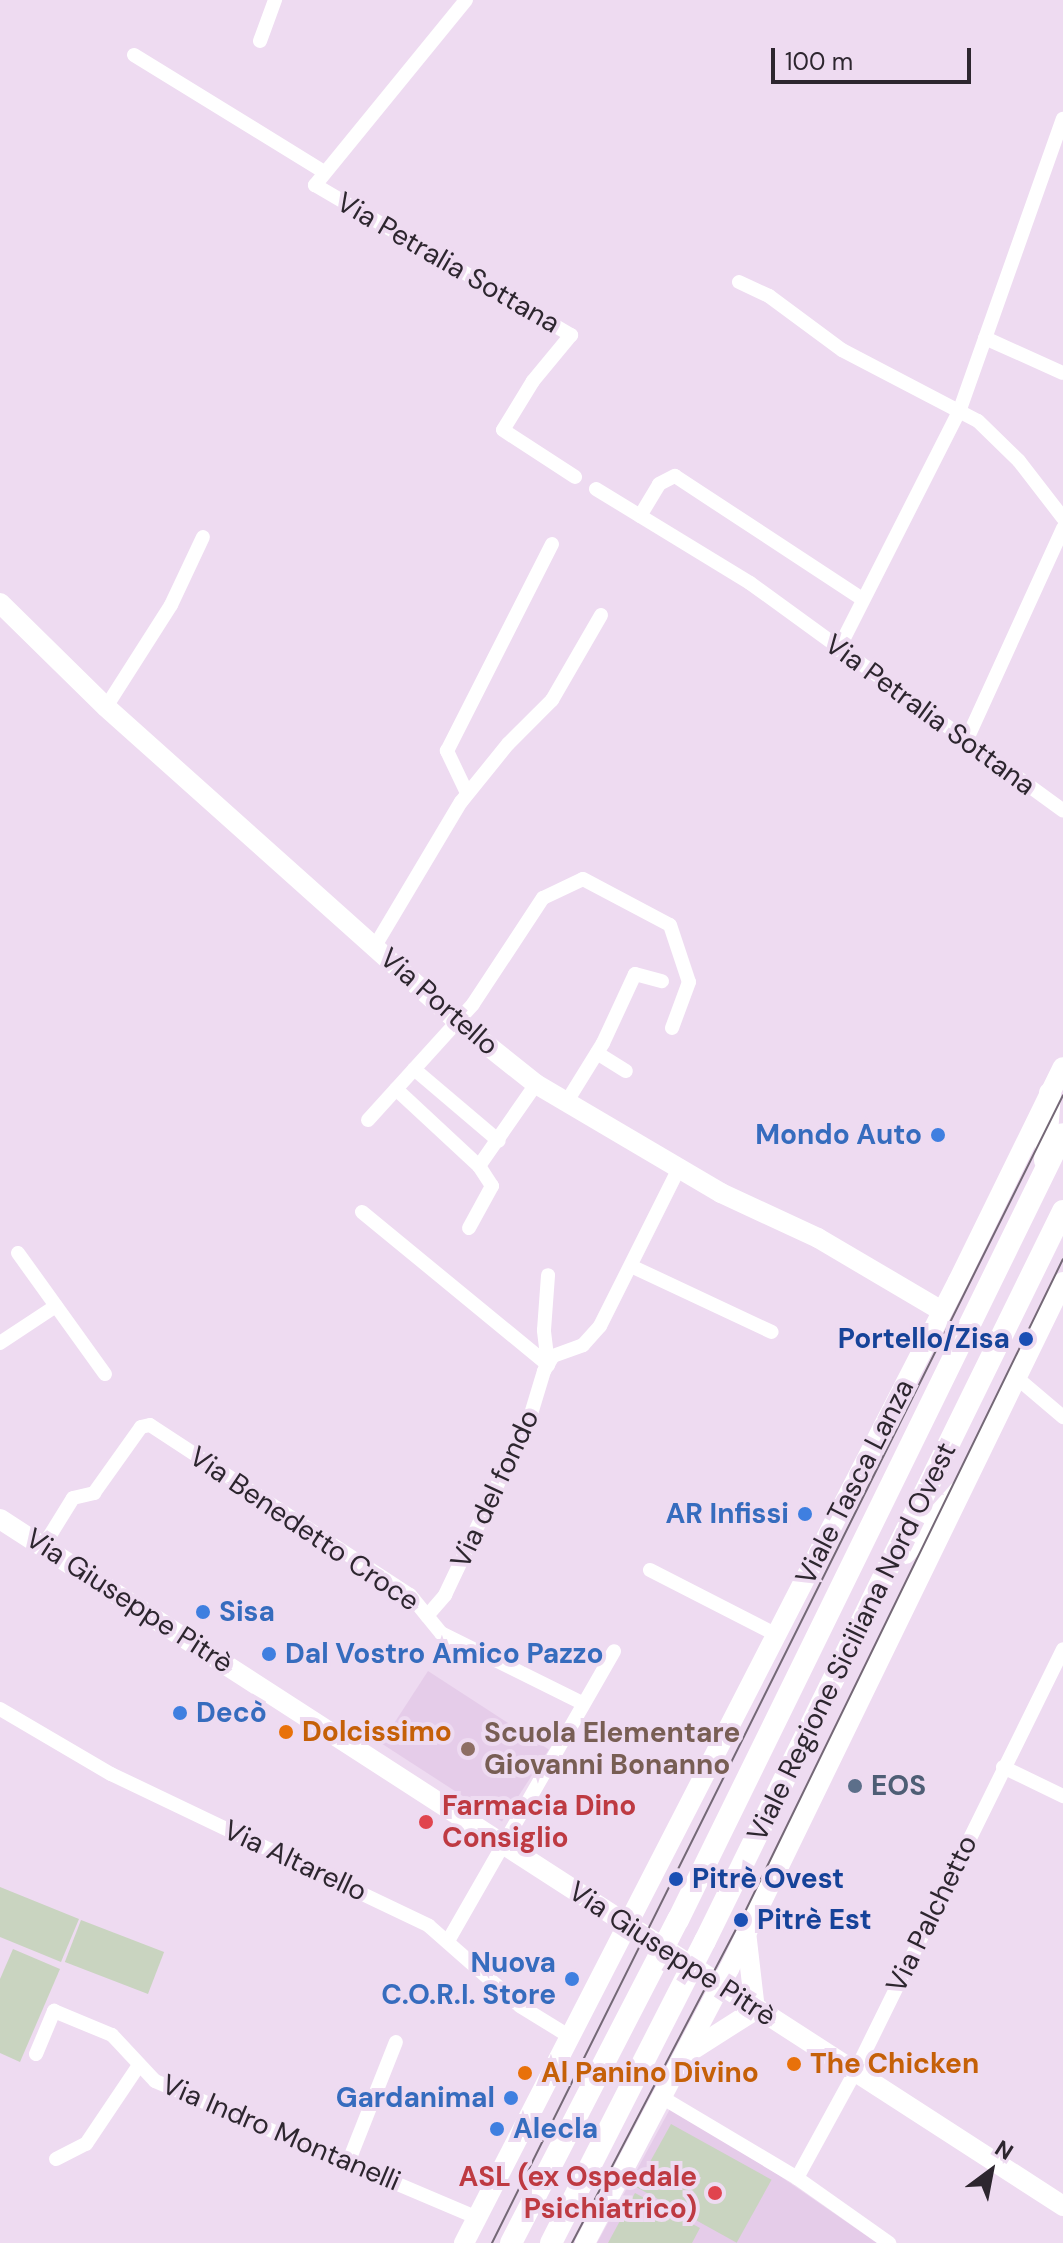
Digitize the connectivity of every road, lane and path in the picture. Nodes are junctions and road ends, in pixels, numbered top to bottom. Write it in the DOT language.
graph roads {
  1 [pos="275,0"];
  2 [pos="466,0"];
  3 [pos="260,41"];
  4 [pos="134,55"];
  5 [pos="1063,119"];
  6 [pos="324,172"];
  7 [pos="739,282"];
  8 [pos="985,338"];
  9 [pos="1063,373"];
  10 [pos="959,412"];
  11 [pos="575,477"];
  12 [pos="596,489"];
  13 [pos="640,516"];
  14 [pos="1063,518"];
  15 [pos="1063,528"];
  16 [pos="203,537"];
  17 [pos="552,544"];
  18 [pos="861,598"];
  19 [pos="0,603"];
  20 [pos="601,615"];
  21 [pos="838,650"];
  22 [pos="106,707"];
  23 [pos="967,739"];
  24 [pos="467,793"];
  25 [pos="1063,810"];
  26 [pos="375,946"];
  27 [pos="662,981"];
  28 [pos="458,1022"];
  29 [pos="672,1028"];
  30 [pos="597,1053"];
  31 [pos="1063,1067"];
  32 [pos="414,1069"];
  33 [pos="626,1071"];
  34 [pos="536,1084"];
  35 [pos="396,1089"];
  36 [pos="1050,1093"];
  37 [pos="572,1094"];
  38 [pos="368,1120"];
  39 [pos="1063,1134"];
  40 [pos="499,1141"];
  41 [pos="479,1166"];
  42 [pos="680,1166"];
  43 [pos="1044,1173"];
  44 [pos="1063,1211"];
  45 [pos="362,1212"];
  46 [pos="469,1228"];
  47 [pos="18,1253"];
  48 [pos="633,1267"];
  49 [pos="548,1275"];
  50 [pos="1063,1282"];
  51 [pos="56,1306"];
  52 [pos="942,1311"];
  53 [pos="772,1332"];
  54 [pos="0,1343"];
  55 [pos="550,1360"];
  56 [pos="105,1374"];
  57 [pos="1016,1377"];
  58 [pos="1063,1417"];
  59 [pos="959,1492"];
  60 [pos="0,1519"];
  61 [pos="44,1545"];
  62 [pos="650,1570"];
  63 [pos="888,1572"];
  64 [pos="427,1616"];
  65 [pos="777,1635"];
  66 [pos="1063,1649"];
  67 [pos="614,1651"];
  68 [pos="582,1703"];
  69 [pos="0,1709"];
  70 [pos="1003,1767"];
  71 [pos="1063,1796"];
  72 [pos="503,1843"];
  73 [pos="644,1896"];
  74 [pos="628,1927"];
  75 [pos="746,1932"];
  76 [pos="656,1938"];
  77 [pos="448,1941"];
  78 [pos="715,1974"];
  79 [pos="755,2010"];
  80 [pos="572,2038"];
  81 [pos="396,2042"];
  82 [pos="36,2054"];
  83 [pos="686,2054"];
  84 [pos="139,2065"];
  85 [pos="855,2072"];
  86 [pos="663,2098"];
  87 [pos="56,2159"];
  88 [pos="348,2163"];
  89 [pos="797,2178"];
  90 [pos="1063,2206"];
  91 [pos="476,2217"];
  92 [pos="464,2243"];
  93 [pos="511,2243"];
  94 [pos="551,2243"];
  95 [pos="585,2243"];
  96 [pos="889,2243"];
  1 -- 3 [label="street"];
  2 -- 6 [label="street"];
  4 -- 6 [label="street, Via Petralia Sottana"];
  5 -- 8 [label="street"];
  6 -- 11 [label="street, Via Petralia Sottana"];
  7 -- 10 [label="street"];
  8 -- 9 [label="street"];
  8 -- 10 [label="street"];
  10 -- 14 [label="street"];
  10 -- 18 [label="street"];
  12 -- 13 [label="street, Via Petralia Sottana"];
  13 -- 18 [label="street"];
  13 -- 21 [label="street, Via Petralia Sottana"];
  15 -- 23 [label="street"];
  16 -- 22 [label="street"];
  17 -- 24 [label="street"];
  18 -- 21 [label="street"];
  19 -- 22 [label="street, Via Portello"];
  20 -- 24 [label="street"];
  21 -- 23 [label="street, Via Petralia Sottana"];
  22 -- 26 [label="street, Via Portello"];
  23 -- 25 [label="street, Via Petralia Sottana"];
  24 -- 26 [label="street"];
  26 -- 28 [label="street, Via Portello"];
  27 -- 30 [label="street"];
  28 -- 29 [label="street"];
  28 -- 32 [label="street"];
  28 -- 34 [label="street, Via Portello"];
  30 -- 33 [label="street"];
  30 -- 37 [label="street"];
  31 -- 36 [label="street, Viale Tasca Lanza"];
  32 -- 35 [label="street"];
  32 -- 40 [label="street"];
  34 -- 37 [label="street, Via Portello"];
  34 -- 40 [label="street"];
  35 -- 38 [label="street"];
  35 -- 41 [label="street"];
  36 -- 43 [label="main road"];
  36 -- 52 [label="street, Viale Tasca Lanza"];
  37 -- 42 [label="street, Via Portello"];
  39 -- 43 [label="main road, Viale Regione Siciliana Nord Ovest"];
  40 -- 41 [label="street"];
  41 -- 46 [label="street"];
  42 -- 48 [label="street"];
  42 -- 52 [label="street, Via Portello"];
  43 -- 93 [label="main road, Viale Regione Siciliana Nord Ovest"];
  44 -- 63 [label="main road, Viale Regione Siciliana Nord Ovest"];
  45 -- 55 [label="street"];
  47 -- 51 [label="street"];
  48 -- 53 [label="street"];
  48 -- 55 [label="street"];
  49 -- 55 [label="street"];
  50 -- 57 [label="street, Viale Regione Siciliana Nord Ovest"];
  51 -- 54 [label="street"];
  51 -- 56 [label="street"];
  52 -- 65 [label="street, Viale Tasca Lanza"];
  55 -- 64 [label="street, Via del fondo"];
  57 -- 58 [label="street"];
  57 -- 59 [label="street, Viale Regione Siciliana Nord Ovest"];
  59 -- 63 [label="main road"];
  59 -- 75 [label="street, Viale Regione Siciliana Nord Ovest"];
  60 -- 61 [label="street, Via Giuseppe Pitrè"];
  61 -- 64 [label="street, Via Benedetto Croce"];
  61 -- 72 [label="street, Via Giuseppe Pitrè"];
  62 -- 65 [label="street"];
  63 -- 94 [label="main road, Viale Regione Siciliana Nord Ovest"];
  64 -- 68 [label="street, Via Benedetto Croce"];
  65 -- 73 [label="street, Viale Tasca Lanza"];
  66 -- 70 [label="street, Via Palchetto"];
  67 -- 68 [label="street"];
  68 -- 72 [label="street"];
  69 -- 77 [label="street, Via Altarello"];
  70 -- 71 [label="street"];
  70 -- 85 [label="street, Via Palchetto"];
  72 -- 74 [label="street, Via Giuseppe Pitrè"];
  72 -- 77 [label="street"];
  73 -- 74 [label="street"];
  73 -- 76 [label="street, Via Giuseppe Pitrè"];
  74 -- 76 [label="street, Via Giuseppe Pitrè"];
  74 -- 80 [label="street"];
  75 -- 78 [label="street, Viale Regione Siciliana Nord Ovest"];
  75 -- 79 [label="street"];
  76 -- 78 [label="street, Via Giuseppe Pitrè"];
  77 -- 80 [label="street, Via Altarello"];
  78 -- 79 [label="street, Via Giuseppe Pitrè"];
  78 -- 83 [label="street, Viale Regione Siciliana Nord Ovest"];
  79 -- 83 [label="street"];
  79 -- 85 [label="street, Via Giuseppe Pitrè"];
  80 -- 91 [label="street"];
  81 -- 88 [label="street"];
  82 -- 84 [label="street, Via Indro Montanelli"];
  83 -- 86 [label="street, Viale Regione Siciliana Nord Ovest"];
  84 -- 87 [label="street"];
  84 -- 88 [label="street, Via Indro Montanelli"];
  85 -- 89 [label="street, Via Palchetto"];
  85 -- 90 [label="street, Via Giuseppe Pitrè"];
  86 -- 89 [label="street"];
  86 -- 95 [label="street, Viale Regione Siciliana Nord Ovest"];
  88 -- 91 [label="street, Via Indro Montanelli"];
  89 -- 96 [label="street"];
  91 -- 92 [label="street"];
}
